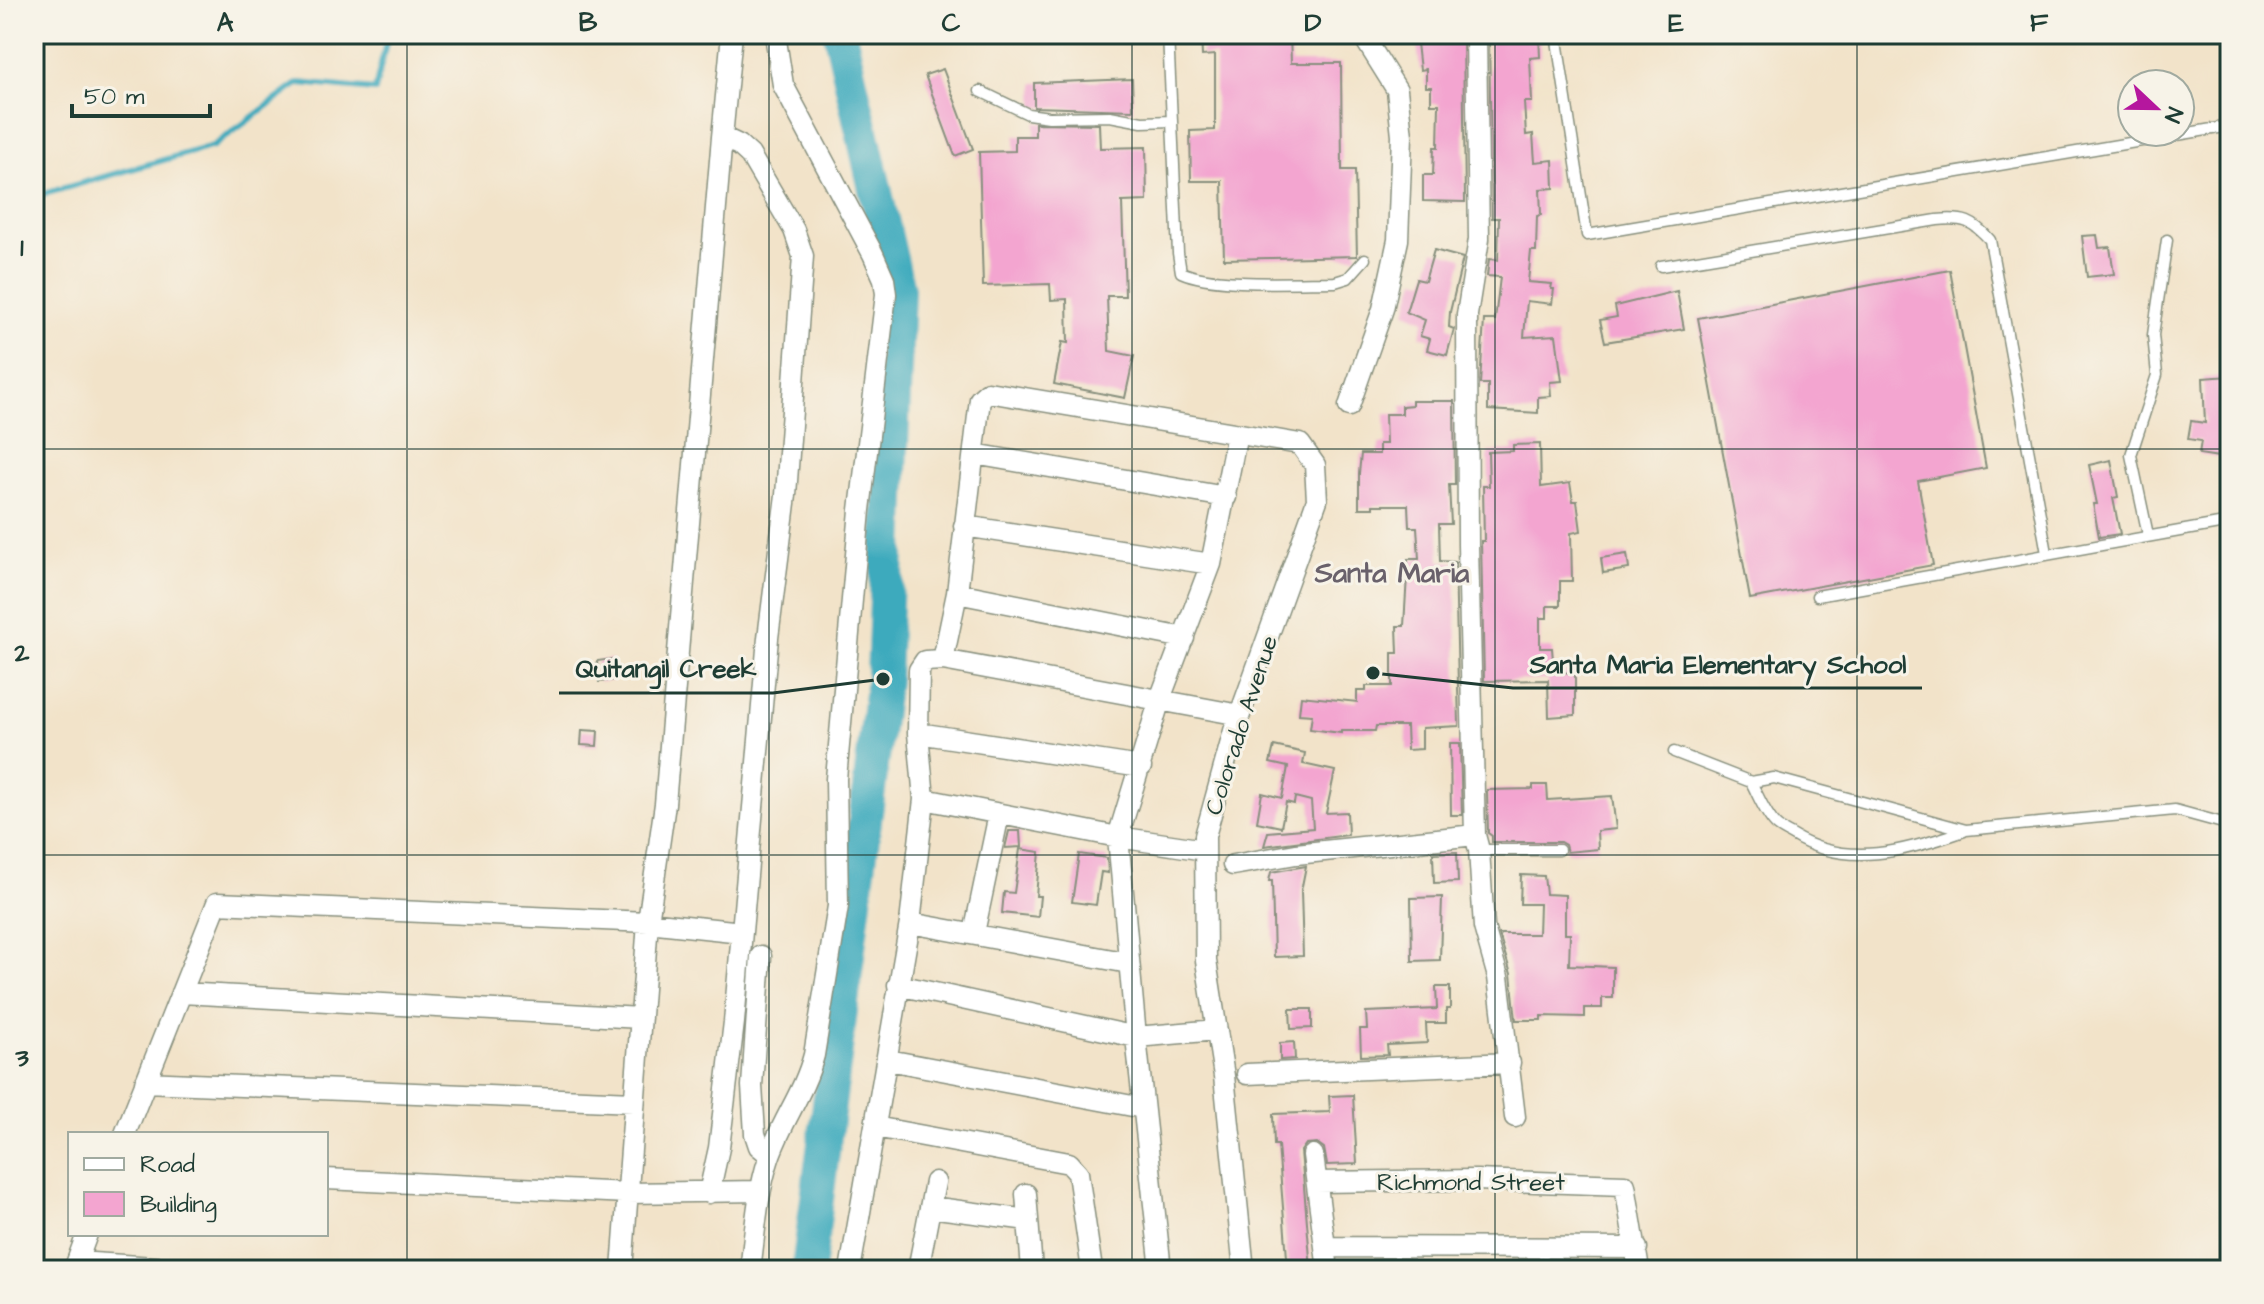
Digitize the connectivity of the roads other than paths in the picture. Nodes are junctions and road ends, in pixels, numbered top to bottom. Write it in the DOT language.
graph roads {
  1 [pos="732,34"];
  2 [pos="775,34"];
  3 [pos="1168,34"];
  4 [pos="1362,34"];
  5 [pos="1476,34"];
  6 [pos="1556,34"];
  7 [pos="980,91"];
  8 [pos="1172,121"];
  9 [pos="2230,126"];
  10 [pos="722,137"];
  11 [pos="2167,240"];
  12 [pos="1365,259"];
  13 [pos="1661,266"];
  14 [pos="1349,406"];
  15 [pos="1237,434"];
  16 [pos="974,454"];
  17 [pos="1226,497"];
  18 [pos="2230,522"];
  19 [pos="964,526"];
  20 [pos="2148,535"];
  21 [pos="2047,553"];
  22 [pos="1211,564"];
  23 [pos="957,593"];
  24 [pos="1817,596"];
  25 [pos="1184,638"];
  26 [pos="943,660"];
  27 [pos="1160,699"];
  28 [pos="1240,715"];
  29 [pos="918,733"];
  30 [pos="1674,752"];
  31 [pos="1141,767"];
  32 [pos="1751,782"];
  33 [pos="924,799"];
  34 [pos="999,814"];
  35 [pos="2230,825"];
  36 [pos="1966,830"];
  37 [pos="1118,837"];
  38 [pos="1477,842"];
  39 [pos="1205,850"];
  40 [pos="1559,850"];
  41 [pos="1233,865"];
  42 [pos="648,922"];
  43 [pos="910,923"];
  44 [pos="742,932"];
  45 [pos="974,933"];
  46 [pos="761,956"];
  47 [pos="1129,963"];
  48 [pos="898,985"];
  49 [pos="181,993"];
  50 [pos="641,1018"];
  51 [pos="1217,1030"];
  52 [pos="1136,1037"];
  53 [pos="888,1060"];
  54 [pos="1510,1063"];
  55 [pos="1247,1074"];
  56 [pos="145,1082"];
  57 [pos="634,1102"];
  58 [pos="1143,1108"];
  59 [pos="1515,1117"];
  60 [pos="875,1127"];
  61 [pos="126,1132"];
  62 [pos="770,1155"];
  63 [pos="1313,1155"];
  64 [pos="328,1179"];
  65 [pos="935,1182"];
  66 [pos="1317,1182"];
  67 [pos="760,1191"];
  68 [pos="628,1193"];
  69 [pos="709,1193"];
  70 [pos="1026,1194"];
  71 [pos="930,1207"];
  72 [pos="1028,1220"];
  73 [pos="86,1236"];
  74 [pos="1326,1247"];
  75 [pos="1637,1248"];
  76 [pos="75,1266"];
  77 [pos="170,1269"];
  78 [pos="200,1270"];
  79 [pos="622,1270"];
  80 [pos="750,1270"];
  81 [pos="850,1270"];
  82 [pos="918,1270"];
  83 [pos="1032,1270"];
  84 [pos="1092,1270"];
  85 [pos="1161,1270"];
  86 [pos="1244,1270"];
  87 [pos="1328,1270"];
  88 [pos="1639,1270"];
  1 -- 10 [label="street"];
  2 -- 62 [label="street"];
  3 -- 8 [label="lane"];
  4 -- 14 [label="street"];
  5 -- 38 [label="street"];
  6 -- 9 [label="lane"];
  7 -- 8 [label="lane"];
  8 -- 12 [label="lane"];
  10 -- 42 [label="street"];
  10 -- 44 [label="street"];
  11 -- 20 [label="lane"];
  13 -- 21 [label="lane"];
  15 -- 16 [label="street, Colorado Avenue"];
  15 -- 17 [label="street"];
  15 -- 28 [label="street, Colorado Avenue"];
  16 -- 17 [label="street"];
  16 -- 19 [label="street"];
  17 -- 22 [label="street"];
  18 -- 20 [label="lane"];
  19 -- 22 [label="street"];
  19 -- 23 [label="street"];
  20 -- 21 [label="lane"];
  21 -- 24 [label="lane"];
  22 -- 25 [label="street"];
  23 -- 25 [label="street"];
  23 -- 26 [label="street"];
  25 -- 27 [label="street"];
  26 -- 27 [label="street"];
  26 -- 29 [label="street"];
  27 -- 28 [label="street"];
  27 -- 31 [label="street"];
  28 -- 39 [label="street, Colorado Avenue"];
  29 -- 31 [label="street"];
  29 -- 33 [label="street"];
  30 -- 32 [label="lane"];
  31 -- 37 [label="street"];
  32 -- 36 [label="lane"];
  32 -- 36 [label="lane"];
  33 -- 34 [label="street"];
  33 -- 43 [label="street"];
  34 -- 37 [label="street"];
  34 -- 45 [label="street"];
  35 -- 36 [label="lane"];
  37 -- 39 [label="street"];
  37 -- 47 [label="street"];
  38 -- 40 [label="lane"];
  38 -- 41 [label="street"];
  38 -- 54 [label="street"];
  39 -- 51 [label="street, Colorado Avenue"];
  42 -- 44 [label="street"];
  42 -- 49 [label="street"];
  42 -- 50 [label="street"];
  43 -- 45 [label="street"];
  43 -- 48 [label="street"];
  44 -- 69 [label="street"];
  45 -- 47 [label="street"];
  46 -- 62 [label="street"];
  47 -- 52 [label="street"];
  48 -- 52 [label="street"];
  48 -- 53 [label="street"];
  49 -- 50 [label="street"];
  49 -- 56 [label="street"];
  50 -- 57 [label="street"];
  51 -- 52 [label="street"];
  51 -- 86 [label="street, Colorado Avenue"];
  52 -- 58 [label="street"];
  53 -- 58 [label="street"];
  53 -- 60 [label="street"];
  54 -- 55 [label="street"];
  54 -- 59 [label="street"];
  56 -- 57 [label="street"];
  56 -- 61 [label="street"];
  57 -- 68 [label="street"];
  58 -- 85 [label="street"];
  60 -- 81 [label="street"];
  60 -- 84 [label="street"];
  62 -- 67 [label="street"];
  63 -- 66 [label="street"];
  64 -- 68 [label="street"];
  65 -- 71 [label="street"];
  66 -- 74 [label="street"];
  66 -- 75 [label="street, Richmond Street"];
  67 -- 69 [label="street"];
  67 -- 80 [label="street"];
  68 -- 69 [label="street"];
  68 -- 79 [label="street"];
  70 -- 72 [label="street"];
  71 -- 72 [label="street"];
  71 -- 82 [label="street"];
  72 -- 83 [label="street"];
  73 -- 76 [label="street"];
  74 -- 75 [label="street"];
  74 -- 87 [label="street"];
  75 -- 88 [label="street"];
  76 -- 77 [label="street"];
  77 -- 78 [label="street"];
}
